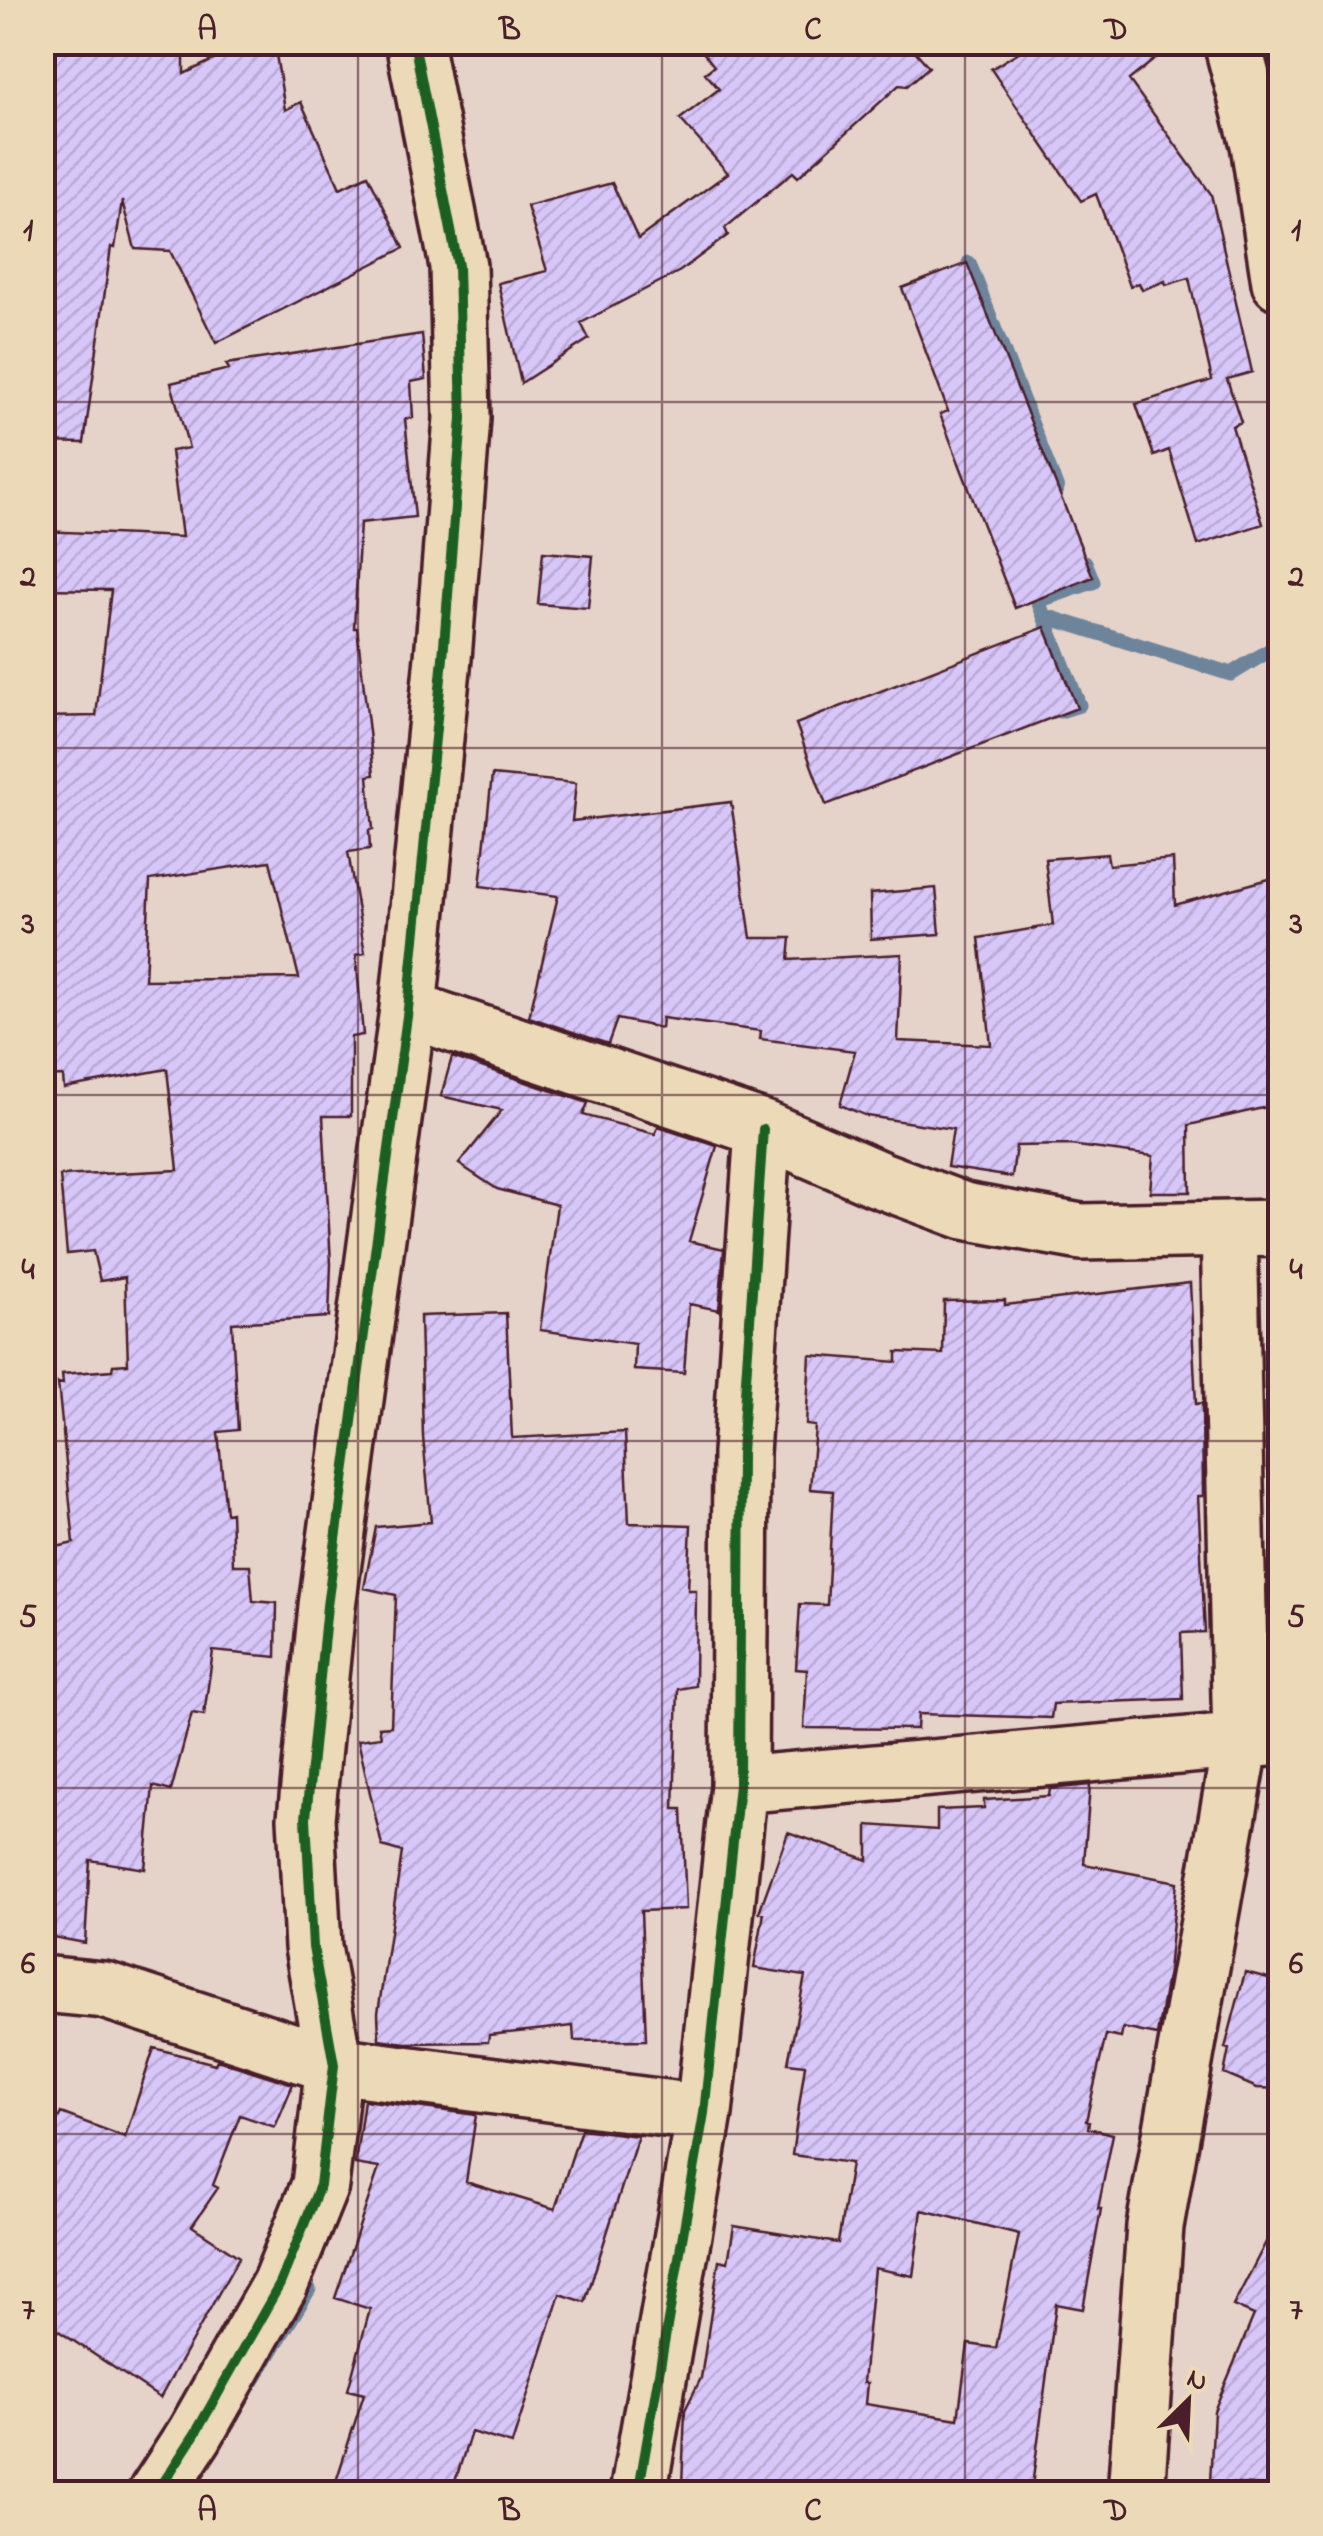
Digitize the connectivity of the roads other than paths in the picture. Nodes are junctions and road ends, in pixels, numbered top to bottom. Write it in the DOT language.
graph roads {
  1 [pos="414,42"];
  2 [pos="1232,42"];
  3 [pos="1280,282"];
  4 [pos="408,1009"];
  5 [pos="763,1129"];
  6 [pos="1254,1229"];
  7 [pos="1261,1739"];
  8 [pos="739,1786"];
  9 [pos="42,1984"];
  10 [pos="334,2064"];
  11 [pos="704,2112"];
  12 [pos="156,2494"];
  13 [pos="638,2494"];
  14 [pos="1136,2494"];
  1 -- 4 [label="street"];
  2 -- 3 [label="street"];
  4 -- 5 [label="street"];
  4 -- 10 [label="street"];
  5 -- 6 [label="street"];
  5 -- 8 [label="street"];
  6 -- 7 [label="street"];
  7 -- 8 [label="street"];
  7 -- 14 [label="street"];
  8 -- 11 [label="street"];
  9 -- 10 [label="street"];
  10 -- 11 [label="street"];
  10 -- 12 [label="street"];
  11 -- 13 [label="street"];
}
